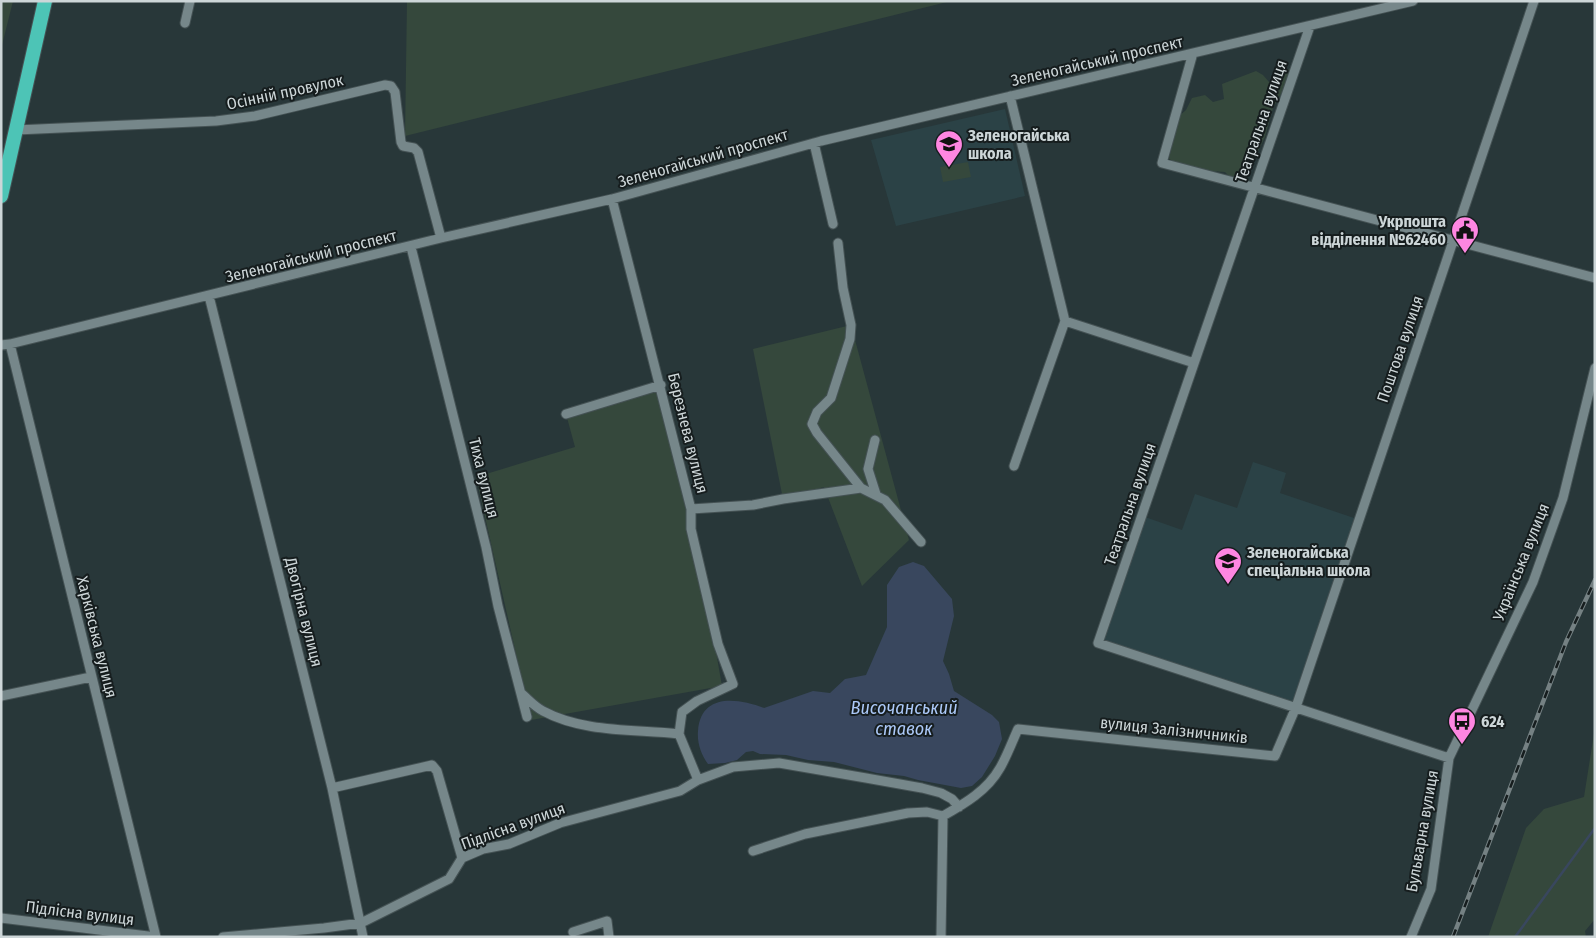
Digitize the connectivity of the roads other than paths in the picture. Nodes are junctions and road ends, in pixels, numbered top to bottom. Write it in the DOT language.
graph roads {
  1 [pos="45,1"];
  2 [pos="190,1"];
  3 [pos="1413,1"];
  4 [pos="1534,1"];
  5 [pos="1393,4"];
  6 [pos="185,23"];
  7 [pos="1310,26"];
  8 [pos="1192,53"];
  9 [pos="1010,96"];
  10 [pos="16,130"];
  11 [pos="814,143"];
  12 [pos="1254,187"];
  13 [pos="1,196"];
  14 [pos="612,199"];
  15 [pos="833,224"];
  16 [pos="441,238"];
  17 [pos="1453,241"];
  18 [pos="838,243"];
  19 [pos="411,247"];
  20 [pos="1595,278"];
  21 [pos="209,296"];
  22 [pos="1065,322"];
  23 [pos="6,344"];
  24 [pos="1194,364"];
  25 [pos="1595,368"];
  26 [pos="661,385"];
  27 [pos="566,414"];
  28 [pos="875,440"];
  29 [pos="1014,466"];
  30 [pos="861,488"];
  31 [pos="876,494"];
  32 [pos="691,509"];
  33 [pos="921,542"];
  34 [pos="92,677"];
  35 [pos="522,694"];
  36 [pos="1,696"];
  37 [pos="1296,707"];
  38 [pos="527,718"];
  39 [pos="679,734"];
  40 [pos="1450,758"];
  41 [pos="698,780"];
  42 [pos="332,788"];
  43 [pos="959,807"];
  44 [pos="943,816"];
  45 [pos="753,851"];
  46 [pos="462,858"];
  47 [pos="1,918"];
  48 [pos="361,923"];
  49 [pos="573,932"];
  50 [pos="156,937"];
  51 [pos="223,937"];
  52 [pos="363,937"];
  53 [pos="609,937"];
  54 [pos="941,937"];
  55 [pos="1411,937"];
  1 -- 10 [label="highway"];
  2 -- 6 [label="street"];
  3 -- 5 [label="street, Зеленогайський проспект"];
  4 -- 17 [label="street, Поштова вулиця"];
  5 -- 7 [label="street, Зеленогайський проспект"];
  7 -- 8 [label="street, Зеленогайський проспект"];
  7 -- 12 [label="street, Театральна вулиця"];
  8 -- 9 [label="street, Зеленогайський проспект"];
  8 -- 12 [label="street"];
  9 -- 11 [label="street, Зеленогайський проспект"];
  9 -- 22 [label="street"];
  10 -- 13 [label="highway"];
  10 -- 16 [label="street, Осінній провулок"];
  11 -- 14 [label="street, Зеленогайський проспект"];
  11 -- 15 [label="street"];
  12 -- 17 [label="street"];
  12 -- 24 [label="street, Театральна вулиця"];
  14 -- 16 [label="street, Зеленогайський проспект"];
  14 -- 26 [label="street, Березнева вулиця"];
  16 -- 19 [label="street, Зеленогайський проспект"];
  17 -- 20 [label="street"];
  17 -- 37 [label="street, Поштова вулиця"];
  18 -- 30 [label="street"];
  19 -- 21 [label="street, Зеленогайський проспект"];
  19 -- 35 [label="street, Тиха вулиця"];
  21 -- 23 [label="street, Зеленогайський проспект"];
  21 -- 42 [label="street, Двогірна вулиця"];
  22 -- 24 [label="street"];
  22 -- 29 [label="street"];
  23 -- 34 [label="street, Харківська вулиця"];
  24 -- 37 [label="street, Театральна вулиця"];
  25 -- 40 [label="street, Українська вулиця"];
  26 -- 27 [label="street"];
  26 -- 32 [label="street, Березнева вулиця"];
  28 -- 31 [label="street"];
  30 -- 31 [label="street"];
  30 -- 32 [label="street, Березнева вулиця"];
  31 -- 33 [label="street"];
  32 -- 39 [label="street"];
  34 -- 36 [label="street"];
  34 -- 50 [label="street, Харківська вулиця"];
  35 -- 38 [label="street, Тиха вулиця"];
  35 -- 39 [label="street"];
  37 -- 40 [label="street, Театральна вулиця"];
  37 -- 43 [label="street, вулиця Залізничників"];
  39 -- 41 [label="street"];
  40 -- 55 [label="street, Бульварна вулиця"];
  41 -- 43 [label="street, Підлісна вулиця"];
  41 -- 46 [label="street, Підлісна вулиця"];
  42 -- 46 [label="street"];
  42 -- 48 [label="street, Двогірна вулиця"];
  43 -- 44 [label="street"];
  44 -- 45 [label="street"];
  44 -- 54 [label="street"];
  46 -- 48 [label="street, Підлісна вулиця"];
  47 -- 50 [label="street, Підлісна вулиця"];
  48 -- 51 [label="street, Підлісна вулиця"];
  48 -- 52 [label="street, Двогірна вулиця"];
  49 -- 53 [label="street"];
}
